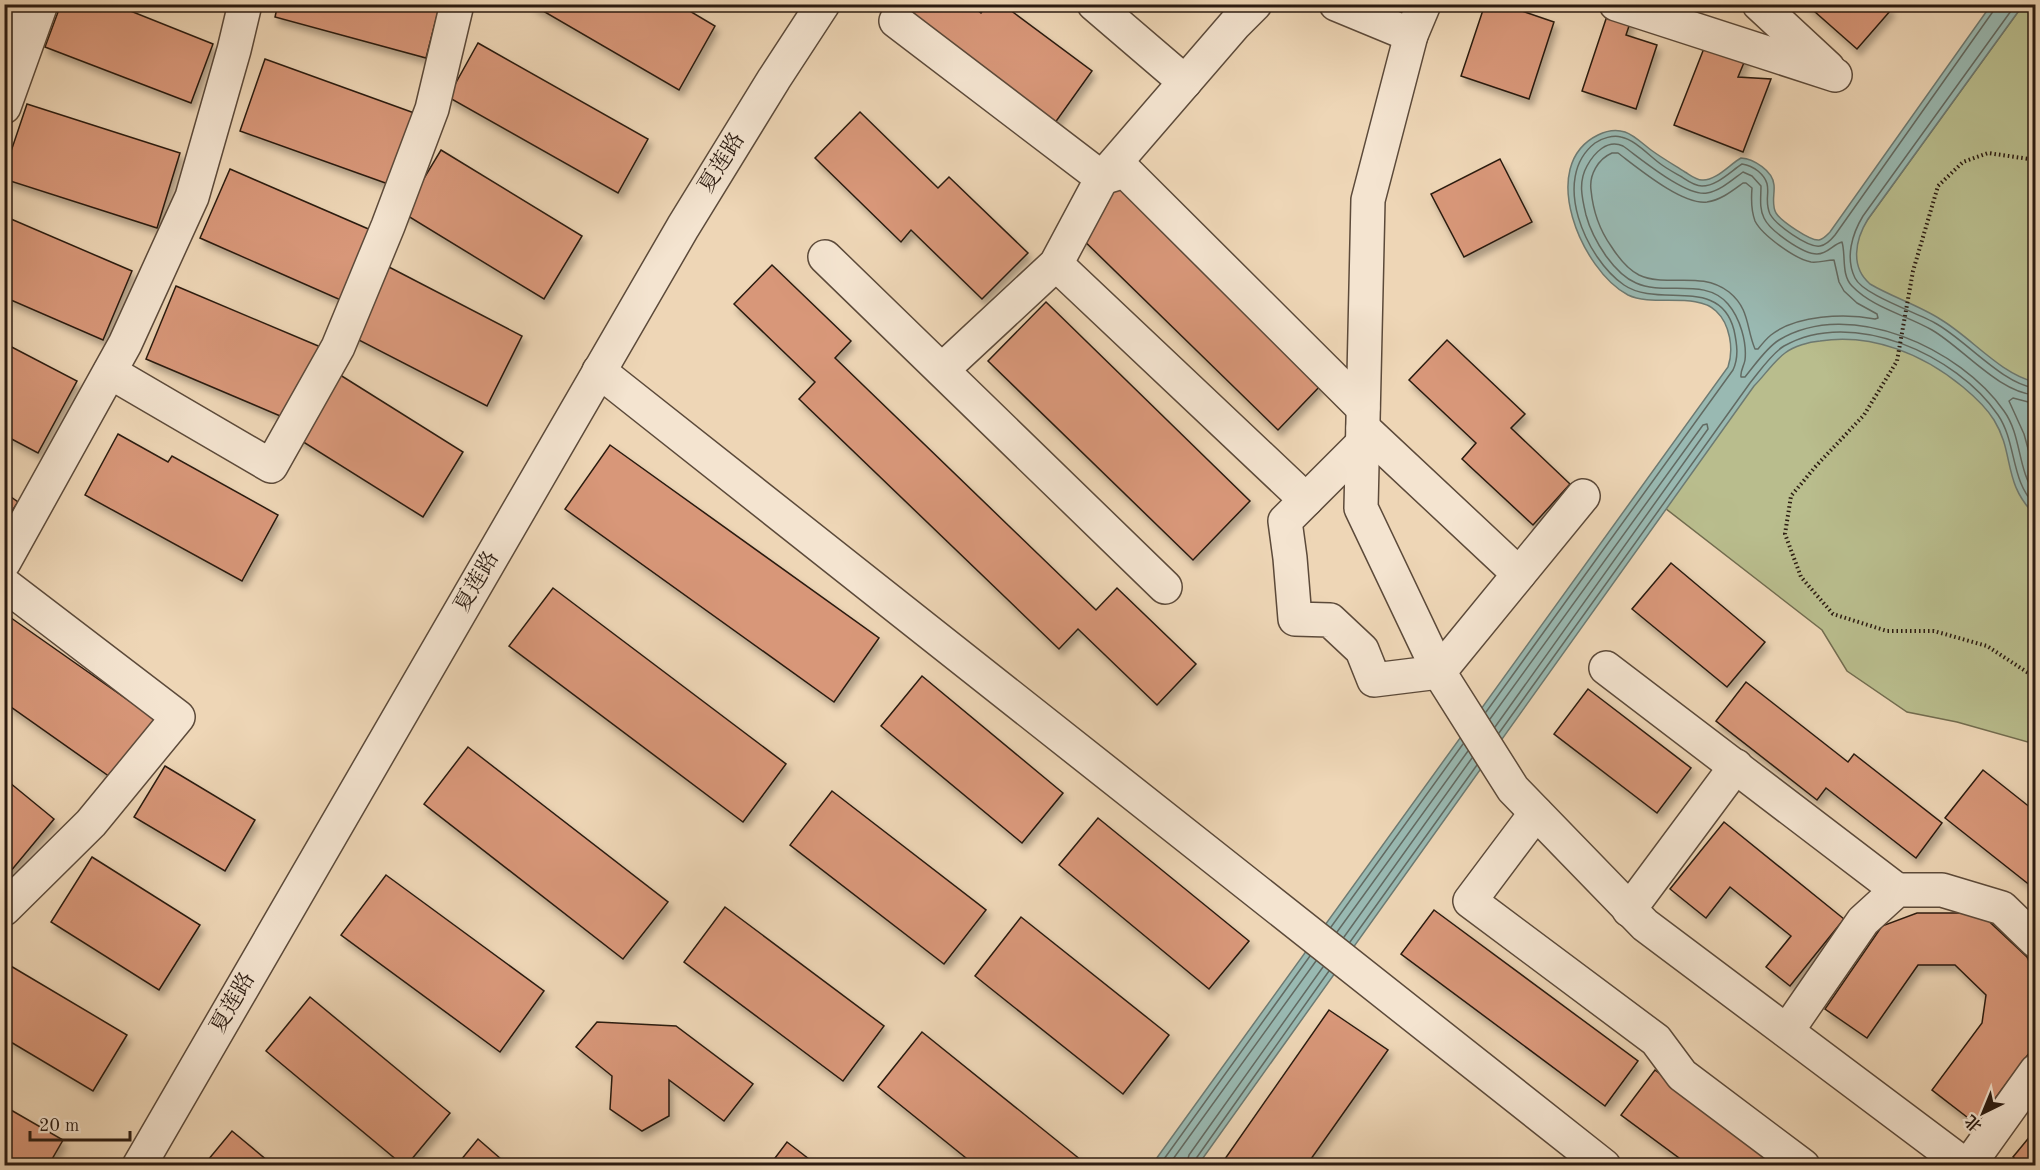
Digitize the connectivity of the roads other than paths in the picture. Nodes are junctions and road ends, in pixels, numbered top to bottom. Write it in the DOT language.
graph roads {
  1 [pos="23,4"];
  2 [pos="41,4"];
  3 [pos="245,4"];
  4 [pos="457,4"];
  5 [pos="823,4"];
  6 [pos="1094,4"];
  7 [pos="1255,4"];
  8 [pos="1336,4"];
  9 [pos="1424,4"];
  10 [pos="1616,4"];
  11 [pos="1759,4"];
  12 [pos="896,21"];
  13 [pos="4,29"];
  14 [pos="1411,35"];
  15 [pos="1185,82"];
  16 [pos="4,107"];
  17 [pos="1102,178"];
  18 [pos="825,257"];
  19 [pos="1056,264"];
  20 [pos="942,370"];
  21 [pos="599,371"];
  22 [pos="110,372"];
  23 [pos="1363,426"];
  24 [pos="1583,496"];
  25 [pos="1306,500"];
  26 [pos="4,561"];
  27 [pos="1518,574"];
  28 [pos="4,584"];
  29 [pos="1165,587"];
  30 [pos="1606,669"];
  31 [pos="1439,672"];
  32 [pos="1736,766"];
  33 [pos="1536,813"];
  34 [pos="1897,890"];
  35 [pos="4,909"];
  36 [pos="1629,910"];
  37 [pos="2036,941"];
  38 [pos="1786,1031"];
  39 [pos="2036,1071"];
  40 [pos="139,1166"];
  41 [pos="1604,1166"];
  42 [pos="1803,1166"];
  43 [pos="1967,1166"];
  1 -- 13 [label="street"];
  2 -- 16 [label="street"];
  3 -- 22 [label="street"];
  4 -- 22 [label="street"];
  5 -- 21 [label="street, 夏莲路"];
  6 -- 15 [label="street"];
  7 -- 15 [label="street"];
  8 -- 14 [label="street"];
  9 -- 14 [label="street"];
  10 -- 11 [label="street"];
  12 -- 17 [label="street"];
  14 -- 23 [label="street"];
  15 -- 17 [label="street"];
  17 -- 19 [label="street"];
  17 -- 23 [label="street"];
  18 -- 20 [label="street"];
  19 -- 20 [label="street"];
  19 -- 25 [label="street"];
  20 -- 29 [label="street"];
  21 -- 40 [label="street, 夏莲路"];
  21 -- 41 [label="street"];
  22 -- 26 [label="street"];
  23 -- 25 [label="street"];
  23 -- 27 [label="street"];
  23 -- 31 [label="street"];
  24 -- 27 [label="street"];
  25 -- 31 [label="street"];
  27 -- 31 [label="street"];
  28 -- 35 [label="street"];
  30 -- 32 [label="street"];
  31 -- 33 [label="street"];
  32 -- 34 [label="street"];
  32 -- 36 [label="street"];
  33 -- 36 [label="street"];
  33 -- 42 [label="street"];
  34 -- 37 [label="street"];
  34 -- 38 [label="street"];
  36 -- 38 [label="street"];
  38 -- 43 [label="street"];
  39 -- 43 [label="street"];
}
